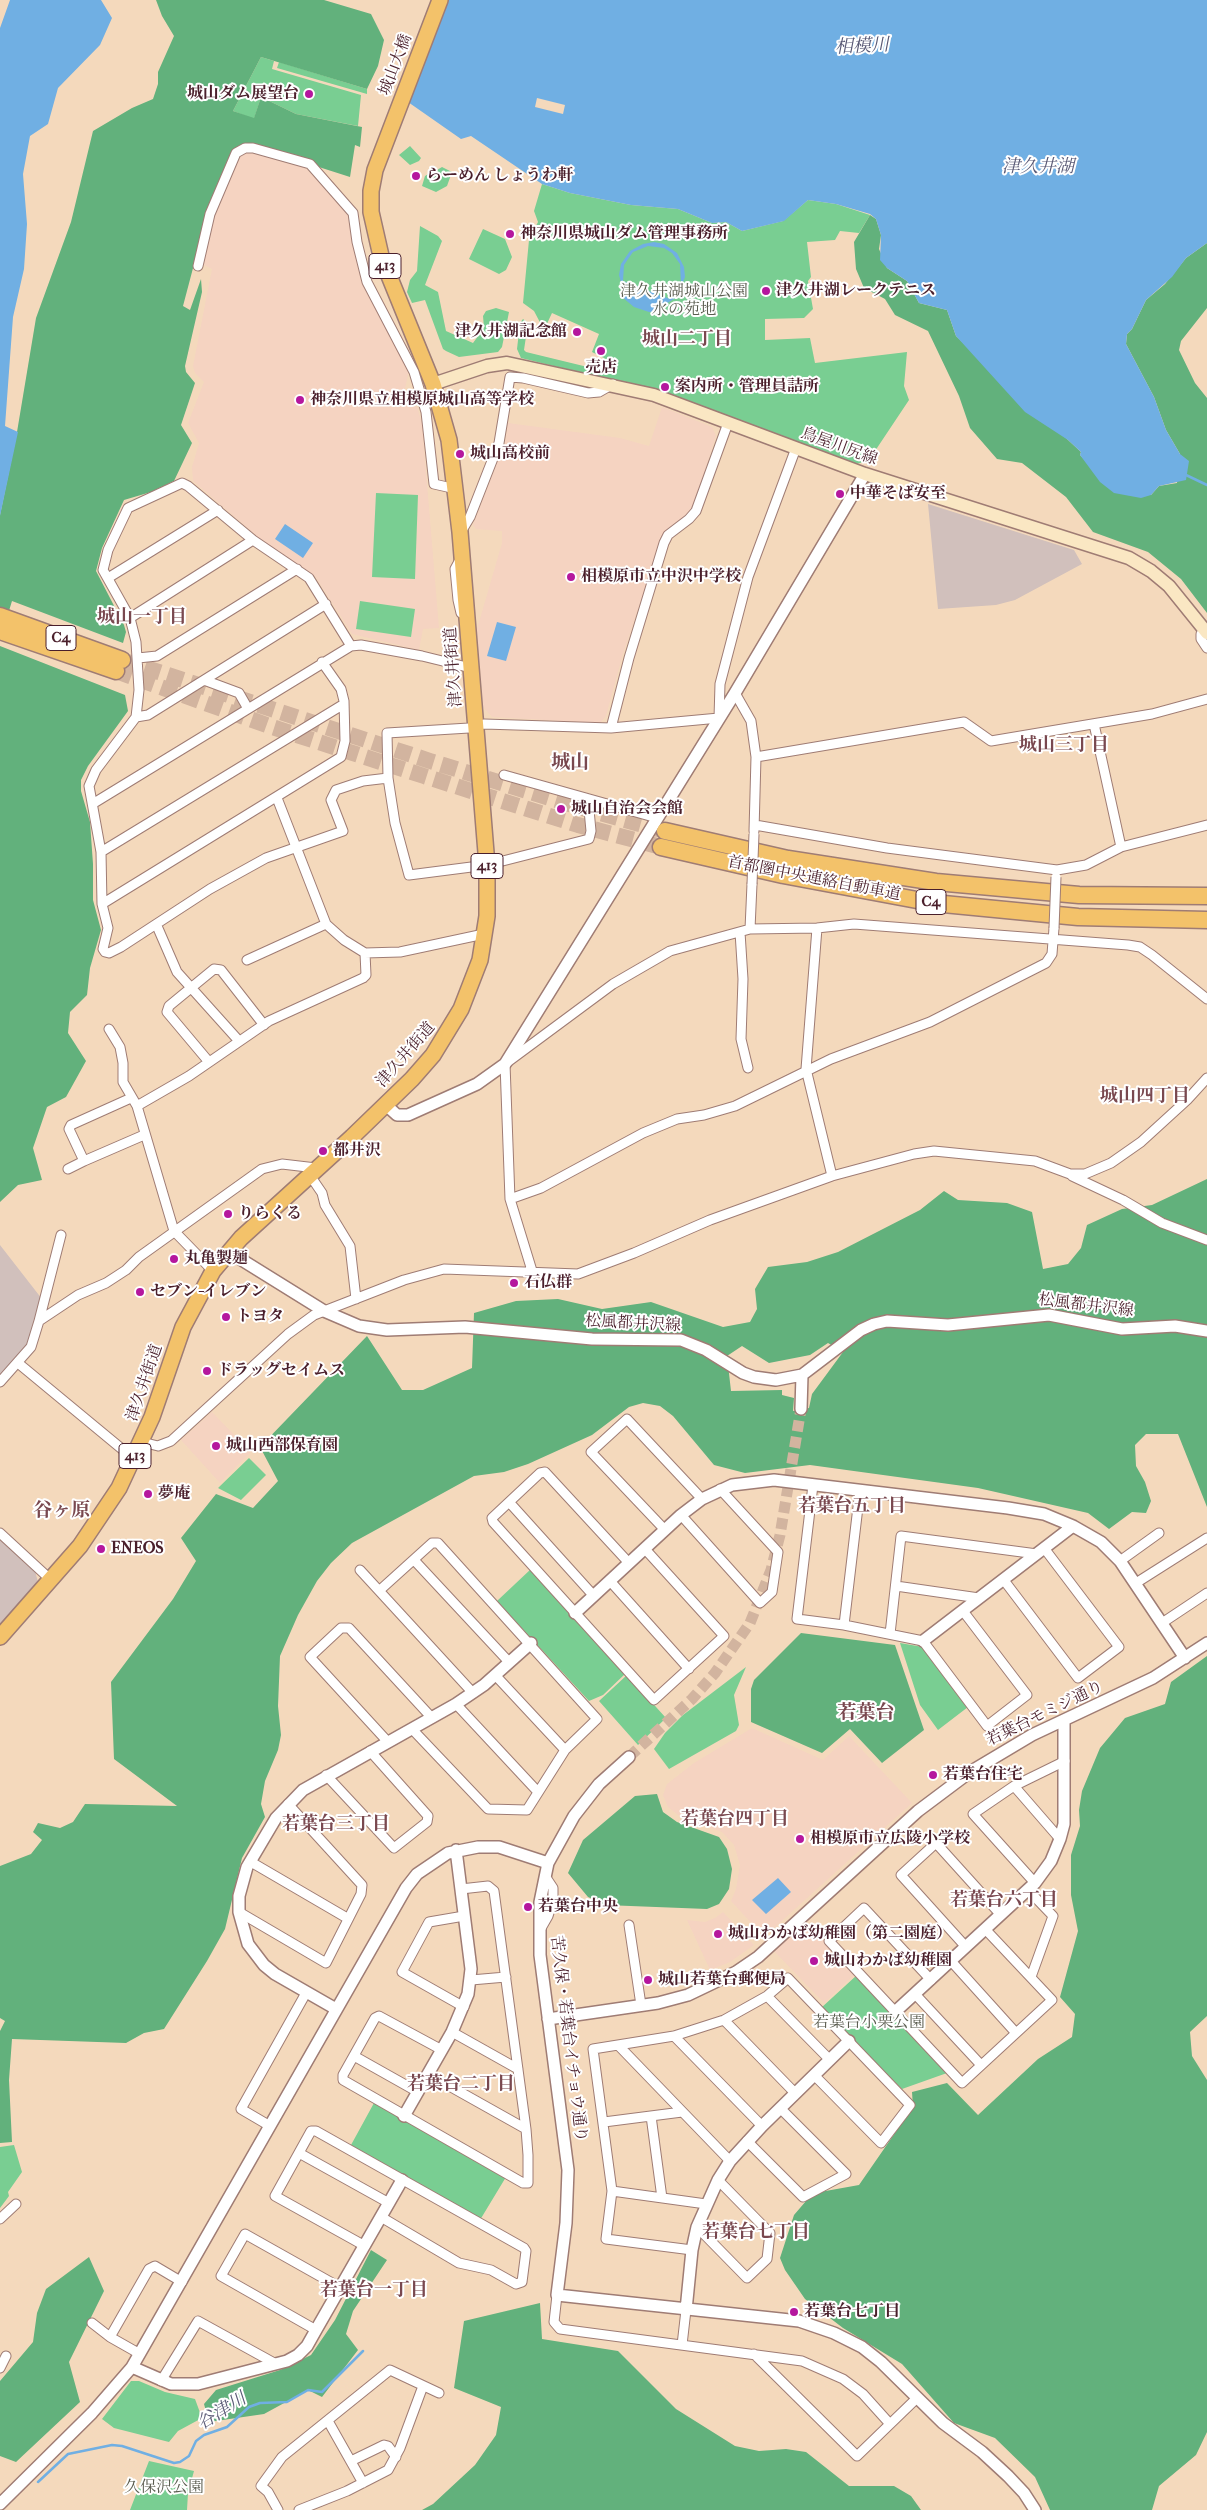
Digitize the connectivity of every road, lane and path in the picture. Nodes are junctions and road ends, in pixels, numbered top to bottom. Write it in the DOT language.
graph roads {
  1 [pos="440,0"];
  2 [pos="384,143"];
  3 [pos="198,266"];
  4 [pos="433,384"];
  5 [pos="613,384"];
  6 [pos="728,423"];
  7 [pos="796,448"];
  8 [pos="865,474"];
  9 [pos="456,489"];
  10 [pos="218,510"];
  11 [pos="460,532"];
  12 [pos="254,540"];
  13 [pos="297,569"];
  14 [pos="108,578"];
  15 [pos="326,604"];
  16 [pos="0,616"];
  17 [pos="130,618"];
  18 [pos="0,631"];
  19 [pos="1206,632"];
  20 [pos="351,646"];
  21 [pos="1207,648"];
  22 [pos="322,662"];
  23 [pos="125,663"];
  24 [pos="471,668"];
  25 [pos="204,680"];
  26 [pos="735,693"];
  27 [pos="1207,699"];
  28 [pos="344,704"];
  29 [pos="247,708"];
  30 [pos="136,718"];
  31 [pos="719,718"];
  32 [pos="1094,724"];
  33 [pos="476,725"];
  34 [pos="611,728"];
  35 [pos="756,757"];
  36 [pos="504,775"];
  37 [pos="388,778"];
  38 [pos="516,778"];
  39 [pos="545,786"];
  40 [pos="513,789"];
  41 [pos="542,797"];
  42 [pos="277,798"];
  43 [pos="588,800"];
  44 [pos="94,803"];
  45 [pos="661,824"];
  46 [pos="1207,825"];
  47 [pos="754,829"];
  48 [pos="661,846"];
  49 [pos="1121,846"];
  50 [pos="296,848"];
  51 [pos="101,852"];
  52 [pos="487,865"];
  53 [pos="1057,873"];
  54 [pos="1207,896"];
  55 [pos="102,904"];
  56 [pos="1207,920"];
  57 [pos="326,924"];
  58 [pos="157,926"];
  59 [pos="817,928"];
  60 [pos="750,930"];
  61 [pos="740,932"];
  62 [pos="484,934"];
  63 [pos="1053,941"];
  64 [pos="365,953"];
  65 [pos="247,960"];
  66 [pos="190,987"];
  67 [pos="1207,999"];
  68 [pos="264,1024"];
  69 [pos="109,1029"];
  70 [pos="239,1041"];
  71 [pos="209,1062"];
  72 [pos="506,1064"];
  73 [pos="748,1068"];
  74 [pos="806,1070"];
  75 [pos="1207,1078"];
  76 [pos="131,1098"];
  77 [pos="386,1105"];
  78 [pos="137,1106"];
  79 [pos="144,1135"];
  80 [pos="84,1162"];
  81 [pos="68,1169"];
  82 [pos="313,1171"];
  83 [pos="1070,1174"];
  84 [pos="832,1176"];
  85 [pos="510,1198"];
  86 [pos="174,1231"];
  87 [pos="61,1235"];
  88 [pos="1207,1240"];
  89 [pos="229,1252"];
  90 [pos="213,1271"];
  91 [pos="533,1274"];
  92 [pos="356,1299"];
  93 [pos="324,1311"];
  94 [pos="39,1321"];
  95 [pos="1207,1331"];
  96 [pos="18,1363"];
  97 [pos="802,1375"];
  98 [pos="0,1382"];
  99 [pos="801,1409"];
  100 [pos="142,1442"];
  101 [pos="131,1464"];
  102 [pos="813,1485"];
  103 [pos="720,1489"];
  104 [pos="860,1490"];
  105 [pos="117,1491"];
  106 [pos="702,1499"];
  107 [pos="509,1502"];
  108 [pos="106,1509"];
  109 [pos="681,1516"];
  110 [pos="1073,1526"];
  111 [pos="93,1528"];
  112 [pos="665,1530"];
  113 [pos="0,1533"];
  114 [pos="1159,1533"];
  115 [pos="1207,1538"];
  116 [pos="645,1549"];
  117 [pos="1040,1551"];
  118 [pos="414,1560"];
  119 [pos="1120,1561"];
  120 [pos="630,1563"];
  121 [pos="360,1570"];
  122 [pos="1003,1579"];
  123 [pos="51,1580"];
  124 [pos="610,1580"];
  125 [pos="1136,1583"];
  126 [pos="896,1586"];
  127 [pos="380,1590"];
  128 [pos="1207,1593"];
  129 [pos="593,1595"];
  130 [pos="979,1598"];
  131 [pos="963,1611"];
  132 [pos="575,1612"];
  133 [pos="1162,1623"];
  134 [pos="844,1625"];
  135 [pos="890,1634"];
  136 [pos="0,1637"];
  137 [pos="923,1641"];
  138 [pos="531,1643"];
  139 [pos="1207,1643"];
  140 [pos="1185,1658"];
  141 [pos="510,1662"];
  142 [pos="689,1669"];
  143 [pos="496,1676"];
  144 [pos="474,1693"];
  145 [pos="456,1704"];
  146 [pos="432,1718"];
  147 [pos="1064,1721"];
  148 [pos="412,1729"];
  149 [pos="388,1742"];
  150 [pos="565,1750"];
  151 [pos="370,1751"];
  152 [pos="629,1757"];
  153 [pos="1065,1761"];
  154 [pos="326,1775"];
  155 [pos="1014,1786"];
  156 [pos="538,1792"];
  157 [pos="288,1804"];
  158 [pos="1060,1839"];
  159 [pos="456,1850"];
  160 [pos="250,1862"];
  161 [pos="548,1863"];
  162 [pos="1032,1887"];
  163 [pos="461,1889"];
  164 [pos="239,1912"];
  165 [pos="1001,1915"];
  166 [pos="464,1916"];
  167 [pos="348,1918"];
  168 [pos="629,1925"];
  169 [pos="986,1930"];
  170 [pos="966,1947"];
  171 [pos="951,1962"];
  172 [pos="506,1977"];
  173 [pos="1031,1978"];
  174 [pos="471,1980"];
  175 [pos="931,1980"];
  176 [pos="306,1993"];
  177 [pos="915,1994"];
  178 [pos="767,1996"];
  179 [pos="641,2005"];
  180 [pos="464,2007"];
  181 [pos="336,2009"];
  182 [pos="896,2011"];
  183 [pos="548,2019"];
  184 [pos="724,2020"];
  185 [pos="452,2032"];
  186 [pos="1016,2033"];
  187 [pos="674,2036"];
  188 [pos="849,2041"];
  189 [pos="619,2046"];
  190 [pos="442,2050"];
  191 [pos="354,2056"];
  192 [pos="830,2060"];
  193 [pos="981,2065"];
  194 [pos="518,2069"];
  195 [pos="428,2074"];
  196 [pos="814,2075"];
  197 [pos="418,2092"];
  198 [pos="795,2093"];
  199 [pos="780,2108"];
  200 [pos="682,2112"];
  201 [pos="404,2116"];
  202 [pos="651,2116"];
  203 [pos="604,2122"];
  204 [pos="270,2126"];
  205 [pos="762,2126"];
  206 [pos="526,2129"];
  207 [pos="747,2141"];
  208 [pos="299,2153"];
  209 [pos="730,2162"];
  210 [pos="402,2180"];
  211 [pos="718,2180"];
  212 [pos="612,2191"];
  213 [pos="662,2198"];
  214 [pos="389,2203"];
  215 [pos="16,2204"];
  216 [pos="706,2204"];
  217 [pos="381,2217"];
  218 [pos="0,2219"];
  219 [pos="698,2227"];
  220 [pos="365,2246"];
  221 [pos="692,2250"];
  222 [pos="182,2282"];
  223 [pos="340,2288"];
  224 [pos="557,2295"];
  225 [pos="686,2310"];
  226 [pos="92,2323"];
  227 [pos="316,2330"];
  228 [pos="110,2337"];
  229 [pos="682,2345"];
  230 [pos="140,2354"];
  231 [pos="754,2354"];
  232 [pos="6,2356"];
  233 [pos="276,2364"];
  234 [pos="132,2367"];
  235 [pos="0,2368"];
  236 [pos="161,2381"];
  237 [pos="423,2386"];
  238 [pos="439,2393"];
  239 [pos="917,2398"];
  240 [pos="328,2421"];
  241 [pos="890,2424"];
  242 [pos="396,2457"];
  243 [pos="351,2461"];
  244 [pos="363,2483"];
  245 [pos="0,2504"];
  246 [pos="278,2510"];
  247 [pos="298,2510"];
  248 [pos="1035,2510"];
  1 -- 2 [label="highway, 城山大橋 / 413"];
  2 -- 4 [label="highway, 津久井街道 / 413"];
  3 -- 9 [label="street"];
  4 -- 5 [label="main road, 鳥屋川尻線"];
  4 -- 9 [label="highway, 津久井街道 / 413"];
  5 -- 6 [label="main road, 鳥屋川尻線"];
  5 -- 11 [label="street"];
  6 -- 7 [label="main road, 鳥屋川尻線"];
  6 -- 34 [label="street"];
  7 -- 8 [label="main road, 鳥屋川尻線"];
  7 -- 31 [label="street"];
  8 -- 19 [label="main road, 鳥屋川尻線"];
  8 -- 26 [label="street"];
  9 -- 11 [label="highway, 津久井街道 / 413"];
  10 -- 12 [label="street"];
  10 -- 14 [label="street"];
  10 -- 14 [label="street"];
  11 -- 24 [label="highway, 津久井街道 / 413"];
  12 -- 13 [label="street"];
  12 -- 17 [label="street"];
  13 -- 15 [label="street"];
  13 -- 23 [label="street"];
  14 -- 17 [label="street"];
  15 -- 20 [label="street"];
  15 -- 25 [label="street"];
  16 -- 23 [label="highway, C4"];
  17 -- 23 [label="street"];
  18 -- 23 [label="highway, C4"];
  19 -- 21 [label="street"];
  20 -- 22 [label="street"];
  20 -- 24 [label="street"];
  22 -- 28 [label="street"];
  22 -- 29 [label="street"];
  23 -- 30 [label="street"];
  24 -- 33 [label="highway, 津久井街道 / 413"];
  25 -- 29 [label="street"];
  25 -- 30 [label="street"];
  26 -- 31 [label="street"];
  26 -- 35 [label="street"];
  27 -- 32 [label="street"];
  28 -- 42 [label="street"];
  28 -- 51 [label="street"];
  29 -- 44 [label="street"];
  30 -- 44 [label="street"];
  31 -- 34 [label="street"];
  31 -- 45 [label="street"];
  32 -- 35 [label="street"];
  32 -- 49 [label="street"];
  33 -- 34 [label="street"];
  33 -- 37 [label="street"];
  33 -- 52 [label="highway, 津久井街道 / 413"];
  35 -- 47 [label="street"];
  36 -- 38 [label="street"];
  37 -- 50 [label="street"];
  37 -- 52 [label="street"];
  38 -- 39 [label="street"];
  38 -- 40 [label="street"];
  39 -- 41 [label="street"];
  39 -- 43 [label="street"];
  42 -- 50 [label="street"];
  42 -- 55 [label="street"];
  43 -- 45 [label="street"];
  43 -- 52 [label="street"];
  44 -- 51 [label="street"];
  45 -- 54 [label="highway, 首都圏中央連絡自動車道 / C4"];
  45 -- 72 [label="street"];
  46 -- 49 [label="street"];
  47 -- 53 [label="street"];
  47 -- 60 [label="street, bridge"];
  48 -- 56 [label="highway, 首都圏中央連絡自動車道 / C4"];
  49 -- 53 [label="street"];
  50 -- 57 [label="street"];
  50 -- 58 [label="street"];
  51 -- 55 [label="street"];
  52 -- 62 [label="highway, 津久井街道 / 413"];
  53 -- 63 [label="street, bridge"];
  55 -- 58 [label="street"];
  57 -- 64 [label="street"];
  57 -- 65 [label="street"];
  58 -- 66 [label="street"];
  59 -- 60 [label="street"];
  59 -- 63 [label="street"];
  59 -- 74 [label="street"];
  60 -- 61 [label="street"];
  61 -- 72 [label="street"];
  61 -- 73 [label="street"];
  62 -- 64 [label="street"];
  62 -- 77 [label="highway, 津久井街道 / 413"];
  63 -- 67 [label="street"];
  63 -- 74 [label="street"];
  64 -- 68 [label="street"];
  66 -- 68 [label="street"];
  66 -- 70 [label="street"];
  66 -- 71 [label="street"];
  68 -- 70 [label="street"];
  69 -- 76 [label="street"];
  70 -- 71 [label="street"];
  71 -- 78 [label="street"];
  72 -- 77 [label="street"];
  72 -- 85 [label="street"];
  74 -- 84 [label="street"];
  74 -- 85 [label="street"];
  75 -- 83 [label="street"];
  76 -- 78 [label="street"];
  76 -- 80 [label="street"];
  77 -- 82 [label="highway, 津久井街道 / 413"];
  78 -- 79 [label="street"];
  79 -- 80 [label="street"];
  79 -- 86 [label="street"];
  80 -- 81 [label="street"];
  82 -- 86 [label="street"];
  82 -- 89 [label="highway, 津久井街道 / 413"];
  82 -- 92 [label="street"];
  83 -- 84 [label="street"];
  83 -- 88 [label="street"];
  84 -- 91 [label="street"];
  85 -- 91 [label="street"];
  86 -- 90 [label="street"];
  86 -- 94 [label="street"];
  87 -- 94 [label="street"];
  89 -- 90 [label="highway, 津久井街道 / 413"];
  89 -- 93 [label="street, 松風都井沢線"];
  90 -- 100 [label="highway, 津久井街道 / 413"];
  91 -- 92 [label="street"];
  92 -- 93 [label="street"];
  93 -- 97 [label="street, 松風都井沢線"];
  93 -- 100 [label="street"];
  94 -- 96 [label="street"];
  95 -- 97 [label="street, 松風都井沢線"];
  96 -- 98 [label="street"];
  96 -- 101 [label="street"];
  97 -- 99 [label="street"];
  100 -- 101 [label="highway, 津久井街道 / 413"];
  101 -- 105 [label="highway, 津久井街道 / 413"];
  101 -- 108 [label="street"];
  102 -- 103 [label="street"];
  102 -- 104 [label="street"];
  102 -- 134 [label="street"];
  103 -- 106 [label="street"];
  103 -- 109 [label="street"];
  104 -- 110 [label="street"];
  104 -- 134 [label="street"];
  105 -- 108 [label="highway, 津久井街道 / 413"];
  105 -- 111 [label="street"];
  106 -- 109 [label="street"];
  106 -- 112 [label="street"];
  107 -- 120 [label="street"];
  107 -- 129 [label="street"];
  107 -- 132 [label="street"];
  108 -- 111 [label="highway, 津久井街道 / 413"];
  109 -- 112 [label="street"];
  110 -- 117 [label="street"];
  110 -- 119 [label="street"];
  111 -- 123 [label="highway, 津久井街道 / 413"];
  112 -- 116 [label="street"];
  113 -- 123 [label="street"];
  114 -- 119 [label="street"];
  115 -- 125 [label="street"];
  116 -- 120 [label="street"];
  116 -- 142 [label="street"];
  117 -- 122 [label="street"];
  117 -- 122 [label="street"];
  117 -- 126 [label="street"];
  118 -- 127 [label="street"];
  118 -- 138 [label="street"];
  118 -- 141 [label="street"];
  119 -- 125 [label="street"];
  120 -- 124 [label="street"];
  121 -- 127 [label="street"];
  122 -- 130 [label="street"];
  123 -- 136 [label="highway, 津久井街道 / 413"];
  124 -- 129 [label="street"];
  124 -- 142 [label="street"];
  125 -- 133 [label="street"];
  126 -- 130 [label="street"];
  126 -- 135 [label="street"];
  127 -- 144 [label="street"];
  128 -- 133 [label="street"];
  129 -- 132 [label="street"];
  130 -- 131 [label="street"];
  131 -- 137 [label="street"];
  131 -- 137 [label="street"];
  132 -- 142 [label="street"];
  133 -- 140 [label="street"];
  134 -- 135 [label="street"];
  135 -- 137 [label="street"];
  138 -- 141 [label="street"];
  138 -- 150 [label="street"];
  139 -- 140 [label="street, 若葉台モミジ通り"];
  140 -- 147 [label="street, 若葉台モミジ通り"];
  141 -- 143 [label="street"];
  143 -- 144 [label="street"];
  143 -- 150 [label="street"];
  144 -- 145 [label="street"];
  145 -- 146 [label="street"];
  145 -- 156 [label="street"];
  146 -- 148 [label="street"];
  146 -- 149 [label="street"];
  147 -- 153 [label="street"];
  147 -- 179 [label="street, 若葉台モミジ通り"];
  148 -- 149 [label="street"];
  148 -- 156 [label="street"];
  149 -- 151 [label="street"];
  150 -- 156 [label="street"];
  151 -- 154 [label="street"];
  151 -- 154 [label="street"];
  152 -- 161 [label="street, 苦久保・若葉台イチョウ通り"];
  153 -- 155 [label="street"];
  153 -- 158 [label="street"];
  154 -- 157 [label="street"];
  155 -- 158 [label="street"];
  155 -- 162 [label="street"];
  157 -- 160 [label="street"];
  157 -- 167 [label="street"];
  158 -- 162 [label="street"];
  159 -- 161 [label="street"];
  159 -- 163 [label="street"];
  159 -- 181 [label="street"];
  160 -- 164 [label="street"];
  160 -- 167 [label="street"];
  161 -- 183 [label="street, 苦久保・若葉台イチョウ通り"];
  162 -- 165 [label="street"];
  162 -- 173 [label="street"];
  163 -- 166 [label="street"];
  163 -- 172 [label="street"];
  164 -- 167 [label="street"];
  164 -- 176 [label="street"];
  165 -- 169 [label="street"];
  165 -- 170 [label="street"];
  166 -- 174 [label="street"];
  166 -- 180 [label="street"];
  168 -- 179 [label="street"];
  169 -- 170 [label="street"];
  169 -- 173 [label="street"];
  170 -- 171 [label="street"];
  171 -- 175 [label="street"];
  171 -- 186 [label="street"];
  172 -- 174 [label="street"];
  172 -- 194 [label="street"];
  173 -- 186 [label="street"];
  174 -- 180 [label="street"];
  175 -- 177 [label="street"];
  175 -- 182 [label="street"];
  176 -- 181 [label="street"];
  176 -- 204 [label="street"];
  177 -- 182 [label="street"];
  177 -- 193 [label="street"];
  178 -- 184 [label="street"];
  178 -- 188 [label="street"];
  178 -- 192 [label="street"];
  179 -- 183 [label="street, 若葉台モミジ通り"];
  180 -- 185 [label="street"];
  181 -- 204 [label="street"];
  182 -- 193 [label="street"];
  183 -- 224 [label="street, 苦久保・若葉台イチョウ通り"];
  184 -- 187 [label="street"];
  184 -- 198 [label="street"];
  185 -- 190 [label="street"];
  185 -- 194 [label="street"];
  186 -- 193 [label="street"];
  187 -- 189 [label="street"];
  187 -- 205 [label="street"];
  188 -- 192 [label="street"];
  188 -- 196 [label="street"];
  189 -- 200 [label="street"];
  189 -- 203 [label="street"];
  190 -- 191 [label="street"];
  190 -- 195 [label="street"];
  191 -- 197 [label="street"];
  191 -- 201 [label="street"];
  192 -- 196 [label="street"];
  194 -- 206 [label="street"];
  195 -- 197 [label="street"];
  195 -- 206 [label="street"];
  196 -- 198 [label="street"];
  197 -- 201 [label="street"];
  198 -- 199 [label="street"];
  199 -- 205 [label="street"];
  199 -- 207 [label="street"];
  200 -- 202 [label="street"];
  200 -- 209 [label="street"];
  201 -- 206 [label="street"];
  202 -- 203 [label="street"];
  202 -- 213 [label="street"];
  203 -- 212 [label="street"];
  204 -- 222 [label="street"];
  205 -- 207 [label="street"];
  207 -- 209 [label="street"];
  208 -- 210 [label="street"];
  208 -- 214 [label="street"];
  208 -- 220 [label="street"];
  209 -- 211 [label="street"];
  210 -- 214 [label="street"];
  210 -- 217 [label="street"];
  211 -- 216 [label="street"];
  211 -- 219 [label="street"];
  212 -- 213 [label="street"];
  212 -- 221 [label="street"];
  213 -- 216 [label="street"];
  214 -- 217 [label="street"];
  215 -- 218 [label="street"];
  216 -- 219 [label="street"];
  217 -- 220 [label="street"];
  219 -- 221 [label="street"];
  220 -- 223 [label="street"];
  221 -- 225 [label="street"];
  222 -- 228 [label="street"];
  222 -- 230 [label="street"];
  223 -- 227 [label="street"];
  223 -- 227 [label="street"];
  224 -- 225 [label="street"];
  224 -- 229 [label="street"];
  225 -- 229 [label="street"];
  225 -- 239 [label="street"];
  226 -- 228 [label="street"];
  227 -- 233 [label="street"];
  228 -- 230 [label="street"];
  229 -- 231 [label="street"];
  230 -- 234 [label="street"];
  231 -- 241 [label="street"];
  231 -- 241 [label="street"];
  232 -- 235 [label="street"];
  233 -- 236 [label="street"];
  233 -- 236 [label="street"];
  234 -- 236 [label="street"];
  234 -- 245 [label="street"];
  237 -- 238 [label="street"];
  237 -- 240 [label="street"];
  237 -- 242 [label="street"];
  239 -- 241 [label="street"];
  239 -- 248 [label="street"];
  240 -- 243 [label="street"];
  240 -- 246 [label="street"];
  242 -- 243 [label="street"];
  242 -- 244 [label="street"];
  243 -- 244 [label="street"];
  244 -- 247 [label="street"];
}
